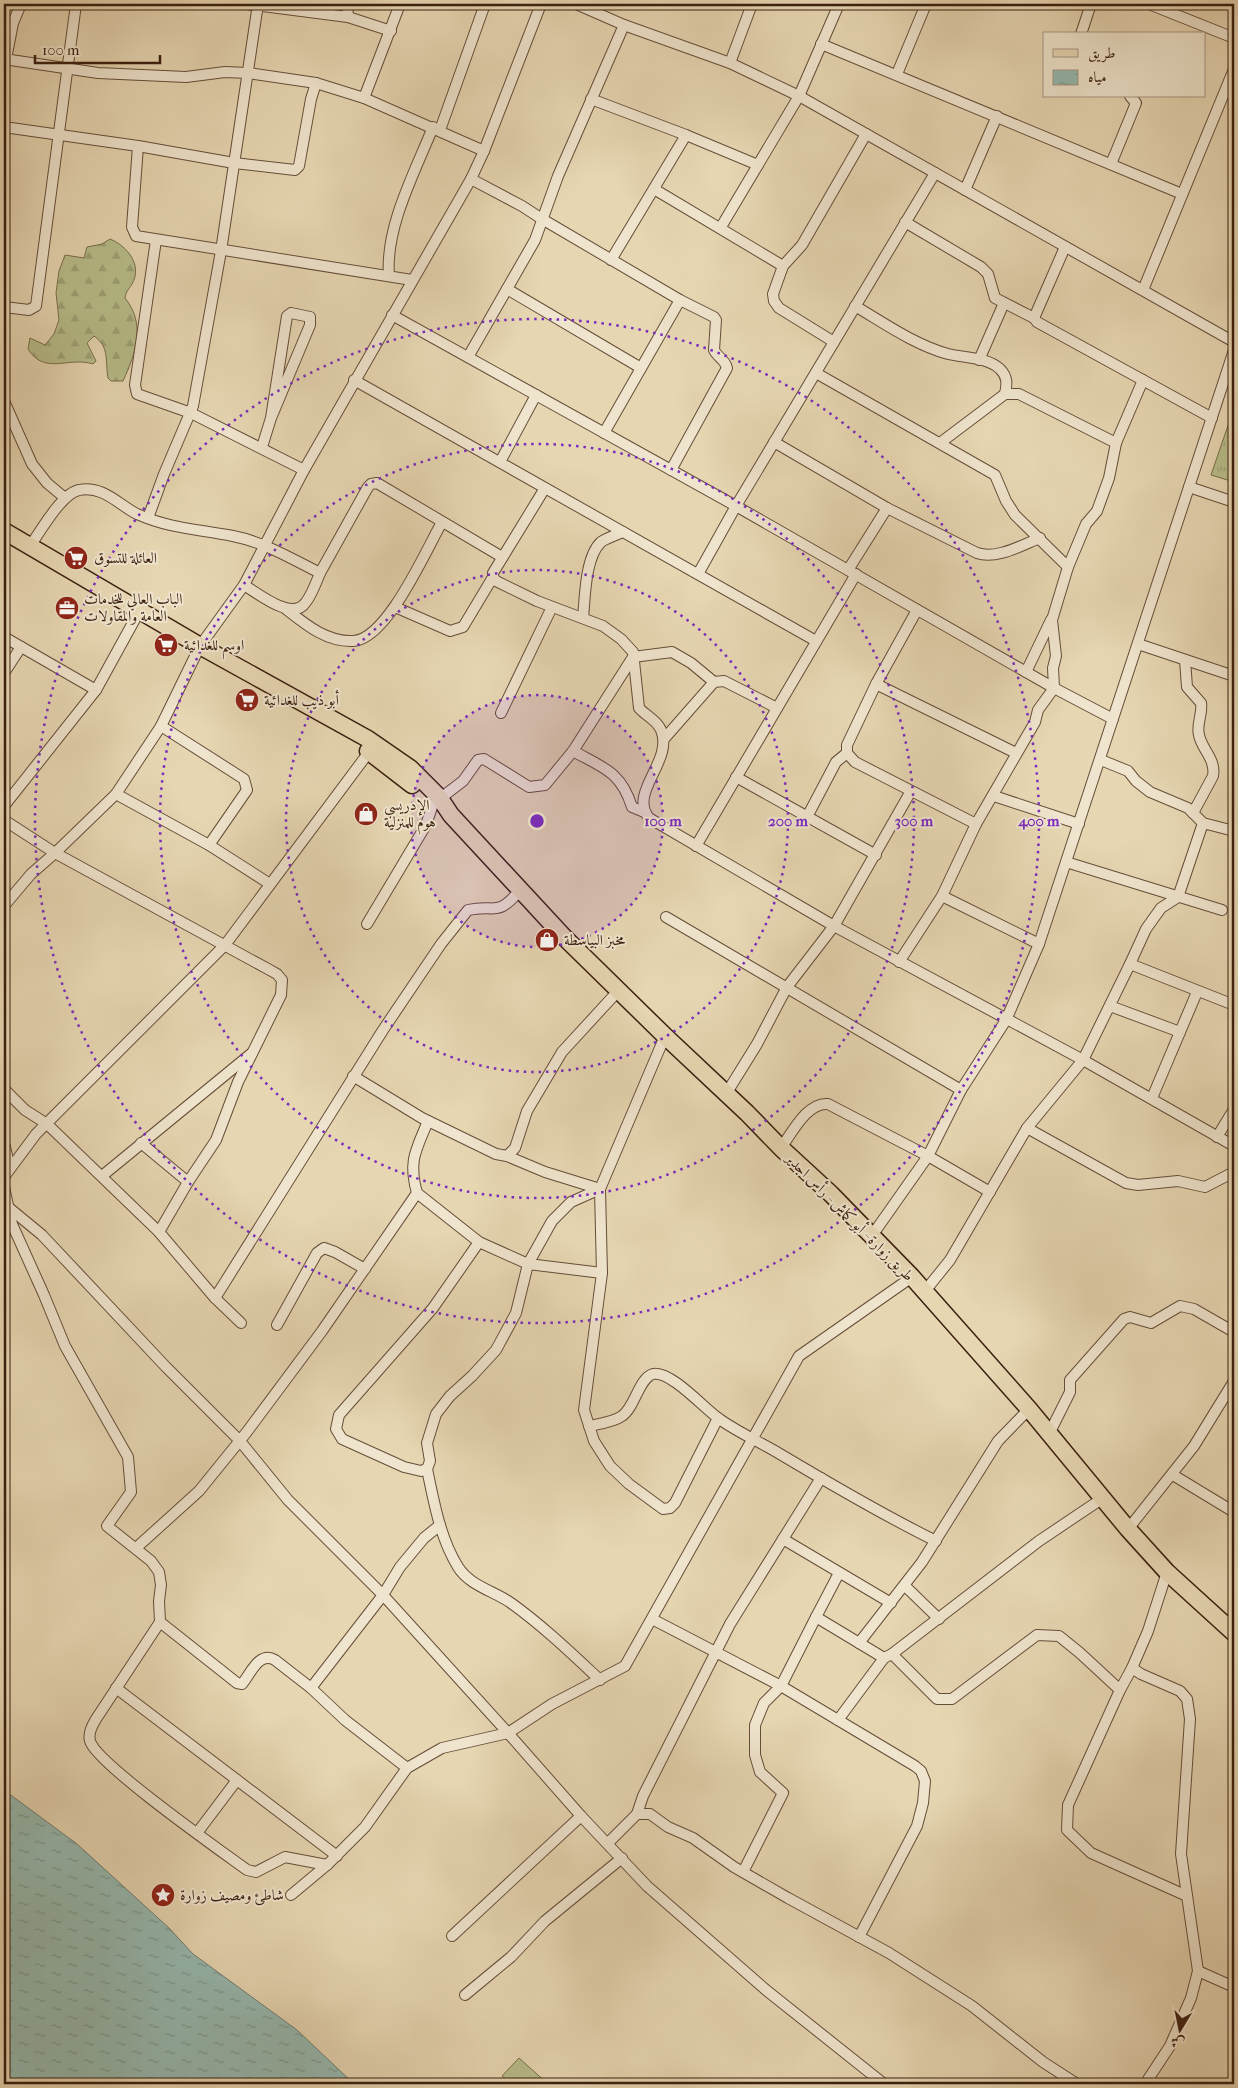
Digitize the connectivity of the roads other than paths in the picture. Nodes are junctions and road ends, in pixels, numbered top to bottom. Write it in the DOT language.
graph roads {
  1 [pos="21,4"];
  2 [pos="76,4"];
  3 [pos="246,4"];
  4 [pos="258,4"];
  5 [pos="347,4"];
  6 [pos="400,4"];
  7 [pos="485,4"];
  8 [pos="541,4"];
  9 [pos="576,4"];
  10 [pos="752,4"];
  11 [pos="839,4"];
  12 [pos="926,4"];
  13 [pos="1092,4"];
  14 [pos="1149,4"];
  15 [pos="591,7"];
  16 [pos="348,17"];
  17 [pos="624,25"];
  18 [pos="391,30"];
  19 [pos="1082,32"];
  20 [pos="1234,38"];
  21 [pos="821,44"];
  22 [pos="5,59"];
  23 [pos="730,63"];
  24 [pos="67,69"];
  25 [pos="1234,69"];
  26 [pos="248,73"];
  27 [pos="897,74"];
  28 [pos="316,83"];
  29 [pos="799,96"];
  30 [pos="364,98"];
  31 [pos="1132,98"];
  32 [pos="591,99"];
  33 [pos="997,116"];
  34 [pos="4,127"];
  35 [pos="436,129"];
  36 [pos="59,134"];
  37 [pos="866,134"];
  38 [pos="686,135"];
  39 [pos="138,146"];
  40 [pos="484,151"];
  41 [pos="234,163"];
  42 [pos="758,164"];
  43 [pos="1111,164"];
  44 [pos="935,172"];
  45 [pos="471,179"];
  46 [pos="654,189"];
  47 [pos="965,190"];
  48 [pos="1182,194"];
  49 [pos="542,220"];
  50 [pos="905,222"];
  51 [pos="721,228"];
  52 [pos="156,240"];
  53 [pos="1065,247"];
  54 [pos="220,251"];
  55 [pos="611,260"];
  56 [pos="784,266"];
  57 [pos="390,276"];
  58 [pos="412,280"];
  59 [pos="507,289"];
  60 [pos="1143,290"];
  61 [pos="680,300"];
  62 [pos="1004,303"];
  63 [pos="854,306"];
  64 [pos="4,307"];
  65 [pos="392,315"];
  66 [pos="1034,318"];
  67 [pos="834,342"];
  68 [pos="1234,342"];
  69 [pos="1234,350"];
  70 [pos="468,357"];
  71 [pos="980,360"];
  72 [pos="641,368"];
  73 [pos="816,373"];
  74 [pos="354,380"];
  75 [pos="1143,380"];
  76 [pos="1005,394"];
  77 [pos="536,395"];
  78 [pos="4,401"];
  79 [pos="191,413"];
  80 [pos="271,418"];
  81 [pos="1212,418"];
  82 [pos="604,433"];
  83 [pos="774,442"];
  84 [pos="940,443"];
  85 [pos="1116,443"];
  86 [pos="262,447"];
  87 [pos="500,462"];
  88 [pos="304,470"];
  89 [pos="671,470"];
  90 [pos="1189,487"];
  91 [pos="545,488"];
  92 [pos="65,498"];
  93 [pos="1234,502"];
  94 [pos="736,506"];
  95 [pos="888,508"];
  96 [pos="148,518"];
  97 [pos="442,522"];
  98 [pos="4,531"];
  99 [pos="623,532"];
  100 [pos="1040,538"];
  101 [pos="4,543"];
  102 [pos="265,545"];
  103 [pos="30,546"];
  104 [pos="502,557"];
  105 [pos="1068,567"];
  106 [pos="852,572"];
  107 [pos="320,573"];
  108 [pos="698,574"];
  109 [pos="492,577"];
  110 [pos="244,585"];
  111 [pos="395,607"];
  112 [pos="552,607"];
  113 [pos="286,609"];
  114 [pos="917,610"];
  115 [pos="583,618"];
  116 [pos="136,619"];
  117 [pos="1052,620"];
  118 [pos="4,637"];
  119 [pos="816,641"];
  120 [pos="1138,644"];
  121 [pos="21,647"];
  122 [pos="198,650"];
  123 [pos="633,657"];
  124 [pos="1185,660"];
  125 [pos="1026,672"];
  126 [pos="4,673"];
  127 [pos="1234,676"];
  128 [pos="714,682"];
  129 [pos="876,684"];
  130 [pos="1054,688"];
  131 [pos="96,690"];
  132 [pos="777,708"];
  133 [pos="501,713"];
  134 [pos="1113,719"];
  135 [pos="161,726"];
  136 [pos="664,738"];
  137 [pos="573,751"];
  138 [pos="369,752"];
  139 [pos="1016,752"];
  140 [pos="847,753"];
  141 [pos="1101,760"];
  142 [pos="406,772"];
  143 [pos="736,777"];
  144 [pos="911,791"];
  145 [pos="116,794"];
  146 [pos="994,796"];
  147 [pos="436,800"];
  148 [pos="4,806"];
  149 [pos="644,812"];
  150 [pos="1194,812"];
  151 [pos="806,816"];
  152 [pos="4,820"];
  153 [pos="1203,823"];
  154 [pos="976,824"];
  155 [pos="1078,824"];
  156 [pos="1234,831"];
  157 [pos="209,845"];
  158 [pos="696,846"];
  159 [pos="55,853"];
  160 [pos="876,856"];
  161 [pos="1066,862"];
  162 [pos="270,884"];
  163 [pos="520,890"];
  164 [pos="942,896"];
  165 [pos="1178,896"];
  166 [pos="4,906"];
  167 [pos="1222,910"];
  168 [pos="666,917"];
  169 [pos="367,924"];
  170 [pos="834,926"];
  171 [pos="1039,944"];
  172 [pos="225,945"];
  173 [pos="899,962"];
  174 [pos="1130,964"];
  175 [pos="786,987"];
  176 [pos="619,990"];
  177 [pos="1197,992"];
  178 [pos="1234,1005"];
  179 [pos="1110,1006"];
  180 [pos="1006,1020"];
  181 [pos="1180,1032"];
  182 [pos="665,1036"];
  183 [pos="255,1051"];
  184 [pos="1083,1060"];
  185 [pos="353,1076"];
  186 [pos="4,1089"];
  187 [pos="961,1090"];
  188 [pos="726,1094"];
  189 [pos="1152,1098"];
  190 [pos="1234,1109"];
  191 [pos="428,1121"];
  192 [pos="47,1124"];
  193 [pos="1027,1128"];
  194 [pos="1217,1137"];
  195 [pos="4,1143"];
  196 [pos="141,1143"];
  197 [pos="1234,1146"];
  198 [pos="781,1148"];
  199 [pos="507,1156"];
  200 [pos="928,1156"];
  201 [pos="7,1172"];
  202 [pos="1234,1172"];
  203 [pos="102,1176"];
  204 [pos="188,1182"];
  205 [pos="4,1187"];
  206 [pos="600,1189"];
  207 [pos="990,1192"];
  208 [pos="416,1193"];
  209 [pos="8,1207"];
  210 [pos="159,1232"];
  211 [pos="871,1237"];
  212 [pos="479,1242"];
  213 [pos="528,1264"];
  214 [pos="366,1269"];
  215 [pos="602,1273"];
  216 [pos="912,1277"];
  217 [pos="925,1291"];
  218 [pos="215,1298"];
  219 [pos="241,1323"];
  220 [pos="277,1325"];
  221 [pos="1234,1332"];
  222 [pos="1234,1381"];
  223 [pos="1029,1409"];
  224 [pos="718,1418"];
  225 [pos="590,1426"];
  226 [pos="1049,1434"];
  227 [pos="753,1438"];
  228 [pos="240,1441"];
  229 [pos="427,1469"];
  230 [pos="1173,1475"];
  231 [pos="821,1478"];
  232 [pos="1103,1498"];
  233 [pos="1234,1512"];
  234 [pos="440,1525"];
  235 [pos="1128,1529"];
  236 [pos="783,1539"];
  237 [pos="936,1541"];
  238 [pos="136,1548"];
  239 [pos="1167,1572"];
  240 [pos="840,1573"];
  241 [pos="904,1586"];
  242 [pos="383,1595"];
  243 [pos="891,1603"];
  244 [pos="816,1618"];
  245 [pos="652,1619"];
  246 [pos="939,1619"];
  247 [pos="160,1622"];
  248 [pos="1234,1633"];
  249 [pos="859,1643"];
  250 [pos="715,1652"];
  251 [pos="888,1656"];
  252 [pos="1132,1668"];
  253 [pos="600,1680"];
  254 [pos="781,1686"];
  255 [pos="116,1688"];
  256 [pos="311,1688"];
  257 [pos="1120,1690"];
  258 [pos="838,1720"];
  259 [pos="508,1733"];
  260 [pos="407,1768"];
  261 [pos="237,1780"];
  262 [pos="638,1814"];
  263 [pos="582,1816"];
  264 [pos="197,1833"];
  265 [pos="608,1843"];
  266 [pos="337,1856"];
  267 [pos="622,1858"];
  268 [pos="327,1865"];
  269 [pos="743,1872"];
  270 [pos="291,1896"];
  271 [pos="1187,1896"];
  272 [pos="452,1936"];
  273 [pos="859,1937"];
  274 [pos="1198,1972"];
  275 [pos="1234,1987"];
  276 [pos="465,1994"];
  277 [pos="884,2084"];
  278 [pos="1077,2084"];
  279 [pos="1145,2084"];
  1 -- 22 [label="street"];
  2 -- 24 [label="street"];
  3 -- 4 [label="street"];
  4 -- 16 [label="street"];
  4 -- 26 [label="street"];
  5 -- 16 [label="street"];
  6 -- 18 [label="street"];
  7 -- 35 [label="street"];
  8 -- 40 [label="street"];
  9 -- 15 [label="street"];
  10 -- 23 [label="street"];
  11 -- 21 [label="street"];
  12 -- 27 [label="street"];
  13 -- 19 [label="street"];
  14 -- 20 [label="street"];
  15 -- 17 [label="street"];
  16 -- 18 [label="street"];
  17 -- 23 [label="street"];
  17 -- 32 [label="street"];
  18 -- 30 [label="street"];
  21 -- 27 [label="street"];
  21 -- 29 [label="street"];
  22 -- 24 [label="street"];
  23 -- 29 [label="street"];
  24 -- 26 [label="street"];
  24 -- 36 [label="street"];
  25 -- 48 [label="street"];
  26 -- 28 [label="street"];
  26 -- 41 [label="street"];
  27 -- 33 [label="street"];
  28 -- 30 [label="street"];
  28 -- 41 [label="street"];
  29 -- 37 [label="street"];
  29 -- 42 [label="street"];
  30 -- 35 [label="street"];
  31 -- 43 [label="street"];
  32 -- 38 [label="street"];
  32 -- 49 [label="street"];
  33 -- 43 [label="street"];
  33 -- 47 [label="street"];
  34 -- 36 [label="street"];
  35 -- 40 [label="street"];
  35 -- 57 [label="street"];
  36 -- 39 [label="street"];
  36 -- 64 [label="street"];
  37 -- 44 [label="street"];
  37 -- 56 [label="street"];
  38 -- 42 [label="street"];
  38 -- 46 [label="street"];
  39 -- 41 [label="street"];
  39 -- 52 [label="street"];
  40 -- 45 [label="street"];
  41 -- 54 [label="street"];
  42 -- 51 [label="street"];
  43 -- 48 [label="street"];
  44 -- 47 [label="street"];
  44 -- 50 [label="street"];
  45 -- 49 [label="street"];
  45 -- 58 [label="street"];
  46 -- 51 [label="street"];
  46 -- 55 [label="street"];
  47 -- 53 [label="street"];
  48 -- 60 [label="street"];
  49 -- 55 [label="street"];
  49 -- 59 [label="street"];
  50 -- 62 [label="street"];
  50 -- 63 [label="street"];
  51 -- 56 [label="street"];
  52 -- 54 [label="street"];
  52 -- 79 [label="street"];
  53 -- 60 [label="street"];
  53 -- 66 [label="street"];
  54 -- 57 [label="street"];
  54 -- 79 [label="street"];
  55 -- 61 [label="street"];
  56 -- 67 [label="street"];
  57 -- 58 [label="street"];
  58 -- 65 [label="street"];
  59 -- 70 [label="street"];
  59 -- 72 [label="street"];
  60 -- 68 [label="street"];
  61 -- 72 [label="street"];
  61 -- 89 [label="street"];
  62 -- 66 [label="street"];
  62 -- 71 [label="street"];
  63 -- 67 [label="street"];
  63 -- 71 [label="street"];
  65 -- 70 [label="street"];
  65 -- 74 [label="street"];
  66 -- 75 [label="street"];
  67 -- 73 [label="street"];
  69 -- 81 [label="street"];
  70 -- 77 [label="street"];
  71 -- 76 [label="street"];
  72 -- 82 [label="street"];
  73 -- 83 [label="street"];
  73 -- 84 [label="street"];
  74 -- 87 [label="street"];
  74 -- 88 [label="street"];
  75 -- 81 [label="street"];
  75 -- 85 [label="street"];
  76 -- 84 [label="street"];
  76 -- 85 [label="street"];
  77 -- 82 [label="street"];
  77 -- 87 [label="street"];
  78 -- 92 [label="street"];
  79 -- 86 [label="street"];
  79 -- 96 [label="street"];
  80 -- 80 [label="street"];
  80 -- 86 [label="street"];
  81 -- 90 [label="street"];
  82 -- 89 [label="street"];
  83 -- 94 [label="street"];
  83 -- 95 [label="street"];
  84 -- 100 [label="street"];
  85 -- 105 [label="street"];
  86 -- 88 [label="street"];
  87 -- 91 [label="street"];
  88 -- 102 [label="street"];
  89 -- 94 [label="street"];
  90 -- 93 [label="street"];
  90 -- 120 [label="street"];
  91 -- 99 [label="street"];
  91 -- 104 [label="street"];
  92 -- 96 [label="street"];
  92 -- 103 [label="street"];
  94 -- 106 [label="street"];
  94 -- 108 [label="street"];
  95 -- 100 [label="street"];
  95 -- 106 [label="street"];
  96 -- 102 [label="street"];
  97 -- 104 [label="street"];
  97 -- 107 [label="street"];
  97 -- 111 [label="street"];
  98 -- 103 [label="main road"];
  99 -- 108 [label="street"];
  99 -- 115 [label="street"];
  100 -- 105 [label="street"];
  101 -- 116 [label="main road"];
  102 -- 107 [label="street"];
  102 -- 110 [label="street"];
  103 -- 122 [label="main road"];
  104 -- 109 [label="street"];
  105 -- 117 [label="street"];
  106 -- 114 [label="street"];
  106 -- 119 [label="street"];
  107 -- 113 [label="street"];
  108 -- 119 [label="street"];
  109 -- 111 [label="street"];
  109 -- 112 [label="street"];
  110 -- 113 [label="street"];
  110 -- 122 [label="street"];
  111 -- 113 [label="street"];
  112 -- 115 [label="street"];
  112 -- 133 [label="street"];
  114 -- 125 [label="street"];
  114 -- 129 [label="street"];
  115 -- 123 [label="street"];
  116 -- 122 [label="main road"];
  116 -- 131 [label="street"];
  117 -- 125 [label="street"];
  117 -- 130 [label="street"];
  118 -- 121 [label="street"];
  119 -- 132 [label="street"];
  120 -- 124 [label="street"];
  120 -- 134 [label="street"];
  121 -- 126 [label="street"];
  121 -- 131 [label="street"];
  122 -- 135 [label="street"];
  122 -- 138 [label="main road"];
  122 -- 142 [label="main road"];
  123 -- 128 [label="street"];
  123 -- 136 [label="street"];
  123 -- 137 [label="street"];
  124 -- 127 [label="street"];
  124 -- 150 [label="street"];
  125 -- 130 [label="street"];
  128 -- 132 [label="street"];
  128 -- 136 [label="street"];
  129 -- 139 [label="street"];
  129 -- 140 [label="street"];
  130 -- 134 [label="street"];
  130 -- 139 [label="street"];
  131 -- 148 [label="street"];
  132 -- 143 [label="street"];
  134 -- 141 [label="street"];
  135 -- 145 [label="street"];
  135 -- 157 [label="street"];
  136 -- 149 [label="street"];
  137 -- 147 [label="street"];
  137 -- 149 [label="street"];
  138 -- 142 [label="main road"];
  138 -- 162 [label="street"];
  139 -- 146 [label="street"];
  140 -- 144 [label="street"];
  140 -- 151 [label="street"];
  141 -- 150 [label="street"];
  141 -- 155 [label="street"];
  142 -- 147 [label="main road, طريق زوارة - أبو كماش - رأس اجدير"];
  143 -- 151 [label="street"];
  143 -- 158 [label="street"];
  144 -- 154 [label="street"];
  144 -- 160 [label="street"];
  145 -- 157 [label="street"];
  145 -- 159 [label="street"];
  146 -- 154 [label="street"];
  146 -- 155 [label="street"];
  147 -- 163 [label="main road, طريق زوارة - أبو كماش - رأس اجدير"];
  147 -- 169 [label="street"];
  149 -- 158 [label="street"];
  150 -- 153 [label="street"];
  151 -- 160 [label="street"];
  152 -- 159 [label="street"];
  153 -- 156 [label="street"];
  153 -- 165 [label="street"];
  154 -- 164 [label="street"];
  155 -- 161 [label="street"];
  157 -- 162 [label="street"];
  158 -- 170 [label="street"];
  159 -- 166 [label="street"];
  159 -- 172 [label="street"];
  160 -- 170 [label="street"];
  161 -- 165 [label="street"];
  161 -- 171 [label="street"];
  162 -- 172 [label="street"];
  163 -- 176 [label="main road, طريق زوارة - أبو كماش - رأس اجدير"];
  163 -- 185 [label="street"];
  164 -- 171 [label="street"];
  164 -- 173 [label="street"];
  165 -- 167 [label="street"];
  165 -- 174 [label="street"];
  168 -- 175 [label="street"];
  170 -- 173 [label="street"];
  170 -- 175 [label="street"];
  171 -- 180 [label="street"];
  172 -- 183 [label="street"];
  172 -- 192 [label="street"];
  173 -- 180 [label="street"];
  174 -- 177 [label="street"];
  174 -- 179 [label="street"];
  175 -- 187 [label="street"];
  175 -- 188 [label="street"];
  176 -- 182 [label="main road, طريق زوارة - أبو كماش - رأس اجدير"];
  176 -- 199 [label="street"];
  177 -- 178 [label="street"];
  177 -- 181 [label="street"];
  179 -- 181 [label="street"];
  179 -- 184 [label="street"];
  180 -- 184 [label="street"];
  180 -- 187 [label="street"];
  181 -- 189 [label="street"];
  182 -- 188 [label="main road, طريق زوارة - أبو كماش - رأس اجدير"];
  182 -- 206 [label="street"];
  183 -- 196 [label="street"];
  183 -- 204 [label="street"];
  184 -- 189 [label="street"];
  184 -- 193 [label="street"];
  185 -- 191 [label="street"];
  185 -- 218 [label="street"];
  186 -- 192 [label="street"];
  187 -- 200 [label="street"];
  188 -- 198 [label="main road, طريق زوارة - أبو كماش - رأس اجدير"];
  189 -- 194 [label="street"];
  190 -- 194 [label="street"];
  191 -- 199 [label="street"];
  191 -- 208 [label="street"];
  192 -- 201 [label="street"];
  192 -- 203 [label="street"];
  193 -- 202 [label="street"];
  193 -- 207 [label="street"];
  194 -- 197 [label="street"];
  195 -- 201 [label="street"];
  196 -- 203 [label="street"];
  196 -- 204 [label="street"];
  198 -- 200 [label="street"];
  198 -- 211 [label="main road, طريق زوارة - أبو كماش - رأس اجدير"];
  199 -- 206 [label="street"];
  200 -- 207 [label="street"];
  200 -- 211 [label="street"];
  203 -- 210 [label="street"];
  204 -- 210 [label="street"];
  205 -- 209 [label="street"];
  206 -- 213 [label="street"];
  206 -- 215 [label="street"];
  207 -- 217 [label="street"];
  208 -- 212 [label="street"];
  208 -- 214 [label="street"];
  209 -- 228 [label="street"];
  209 -- 238 [label="street"];
  210 -- 218 [label="street"];
  211 -- 216 [label="main road, طريق زوارة - أبو كماش - رأس اجدير"];
  212 -- 213 [label="street"];
  212 -- 229 [label="street"];
  213 -- 215 [label="street"];
  213 -- 229 [label="street"];
  214 -- 220 [label="street"];
  214 -- 228 [label="street"];
  215 -- 225 [label="street"];
  216 -- 217 [label="main road, طريق زوارة - أبو كماش - رأس اجدير"];
  216 -- 227 [label="street"];
  217 -- 223 [label="main road, طريق زوارة - أبو كماش - رأس اجدير"];
  218 -- 219 [label="street"];
  221 -- 226 [label="street"];
  222 -- 230 [label="street"];
  223 -- 226 [label="main road, طريق زوارة - أبو كماش - رأس اجدير"];
  223 -- 237 [label="street"];
  224 -- 225 [label="street"];
  224 -- 225 [label="street"];
  224 -- 227 [label="street"];
  226 -- 232 [label="main road, طريق زوارة - أبو كماش - رأس اجدير"];
  227 -- 231 [label="street"];
  227 -- 245 [label="street"];
  228 -- 238 [label="street"];
  228 -- 242 [label="street"];
  229 -- 234 [label="street"];
  230 -- 233 [label="street"];
  230 -- 235 [label="street"];
  231 -- 236 [label="street"];
  231 -- 237 [label="street"];
  232 -- 235 [label="main road, طريق زوارة - أبو كماش - رأس اجدير"];
  232 -- 246 [label="street"];
  234 -- 242 [label="street"];
  234 -- 253 [label="street"];
  235 -- 239 [label="main road, طريق زوارة - أبو كماش - رأس اجدير"];
  236 -- 240 [label="street"];
  236 -- 250 [label="street"];
  237 -- 241 [label="street"];
  238 -- 247 [label="street"];
  239 -- 248 [label="main road, طريق زوارة - أبو كماش - رأس اجدير"];
  239 -- 252 [label="street"];
  240 -- 243 [label="street"];
  240 -- 244 [label="street"];
  241 -- 243 [label="street"];
  241 -- 246 [label="street"];
  242 -- 256 [label="street"];
  242 -- 259 [label="street"];
  243 -- 249 [label="street"];
  244 -- 249 [label="street"];
  244 -- 254 [label="street"];
  245 -- 250 [label="street"];
  245 -- 253 [label="street"];
  246 -- 251 [label="street"];
  247 -- 255 [label="street"];
  247 -- 256 [label="street"];
  249 -- 251 [label="street"];
  250 -- 254 [label="street"];
  250 -- 262 [label="street"];
  251 -- 257 [label="street"];
  251 -- 258 [label="street"];
  252 -- 257 [label="street"];
  252 -- 271 [label="street"];
  253 -- 259 [label="street"];
  254 -- 258 [label="street"];
  254 -- 269 [label="street"];
  255 -- 261 [label="street"];
  255 -- 264 [label="street"];
  256 -- 260 [label="street"];
  257 -- 271 [label="street"];
  258 -- 273 [label="street"];
  259 -- 260 [label="street"];
  259 -- 263 [label="street"];
  260 -- 266 [label="street"];
  261 -- 264 [label="street"];
  261 -- 266 [label="street"];
  262 -- 265 [label="street"];
  262 -- 269 [label="street"];
  263 -- 265 [label="street"];
  263 -- 272 [label="street"];
  264 -- 268 [label="street"];
  265 -- 267 [label="street"];
  266 -- 268 [label="street"];
  267 -- 276 [label="street"];
  267 -- 277 [label="street"];
  268 -- 270 [label="street"];
  269 -- 273 [label="street"];
  271 -- 274 [label="street"];
  273 -- 278 [label="street"];
  274 -- 275 [label="street"];
  274 -- 279 [label="street"];
}
